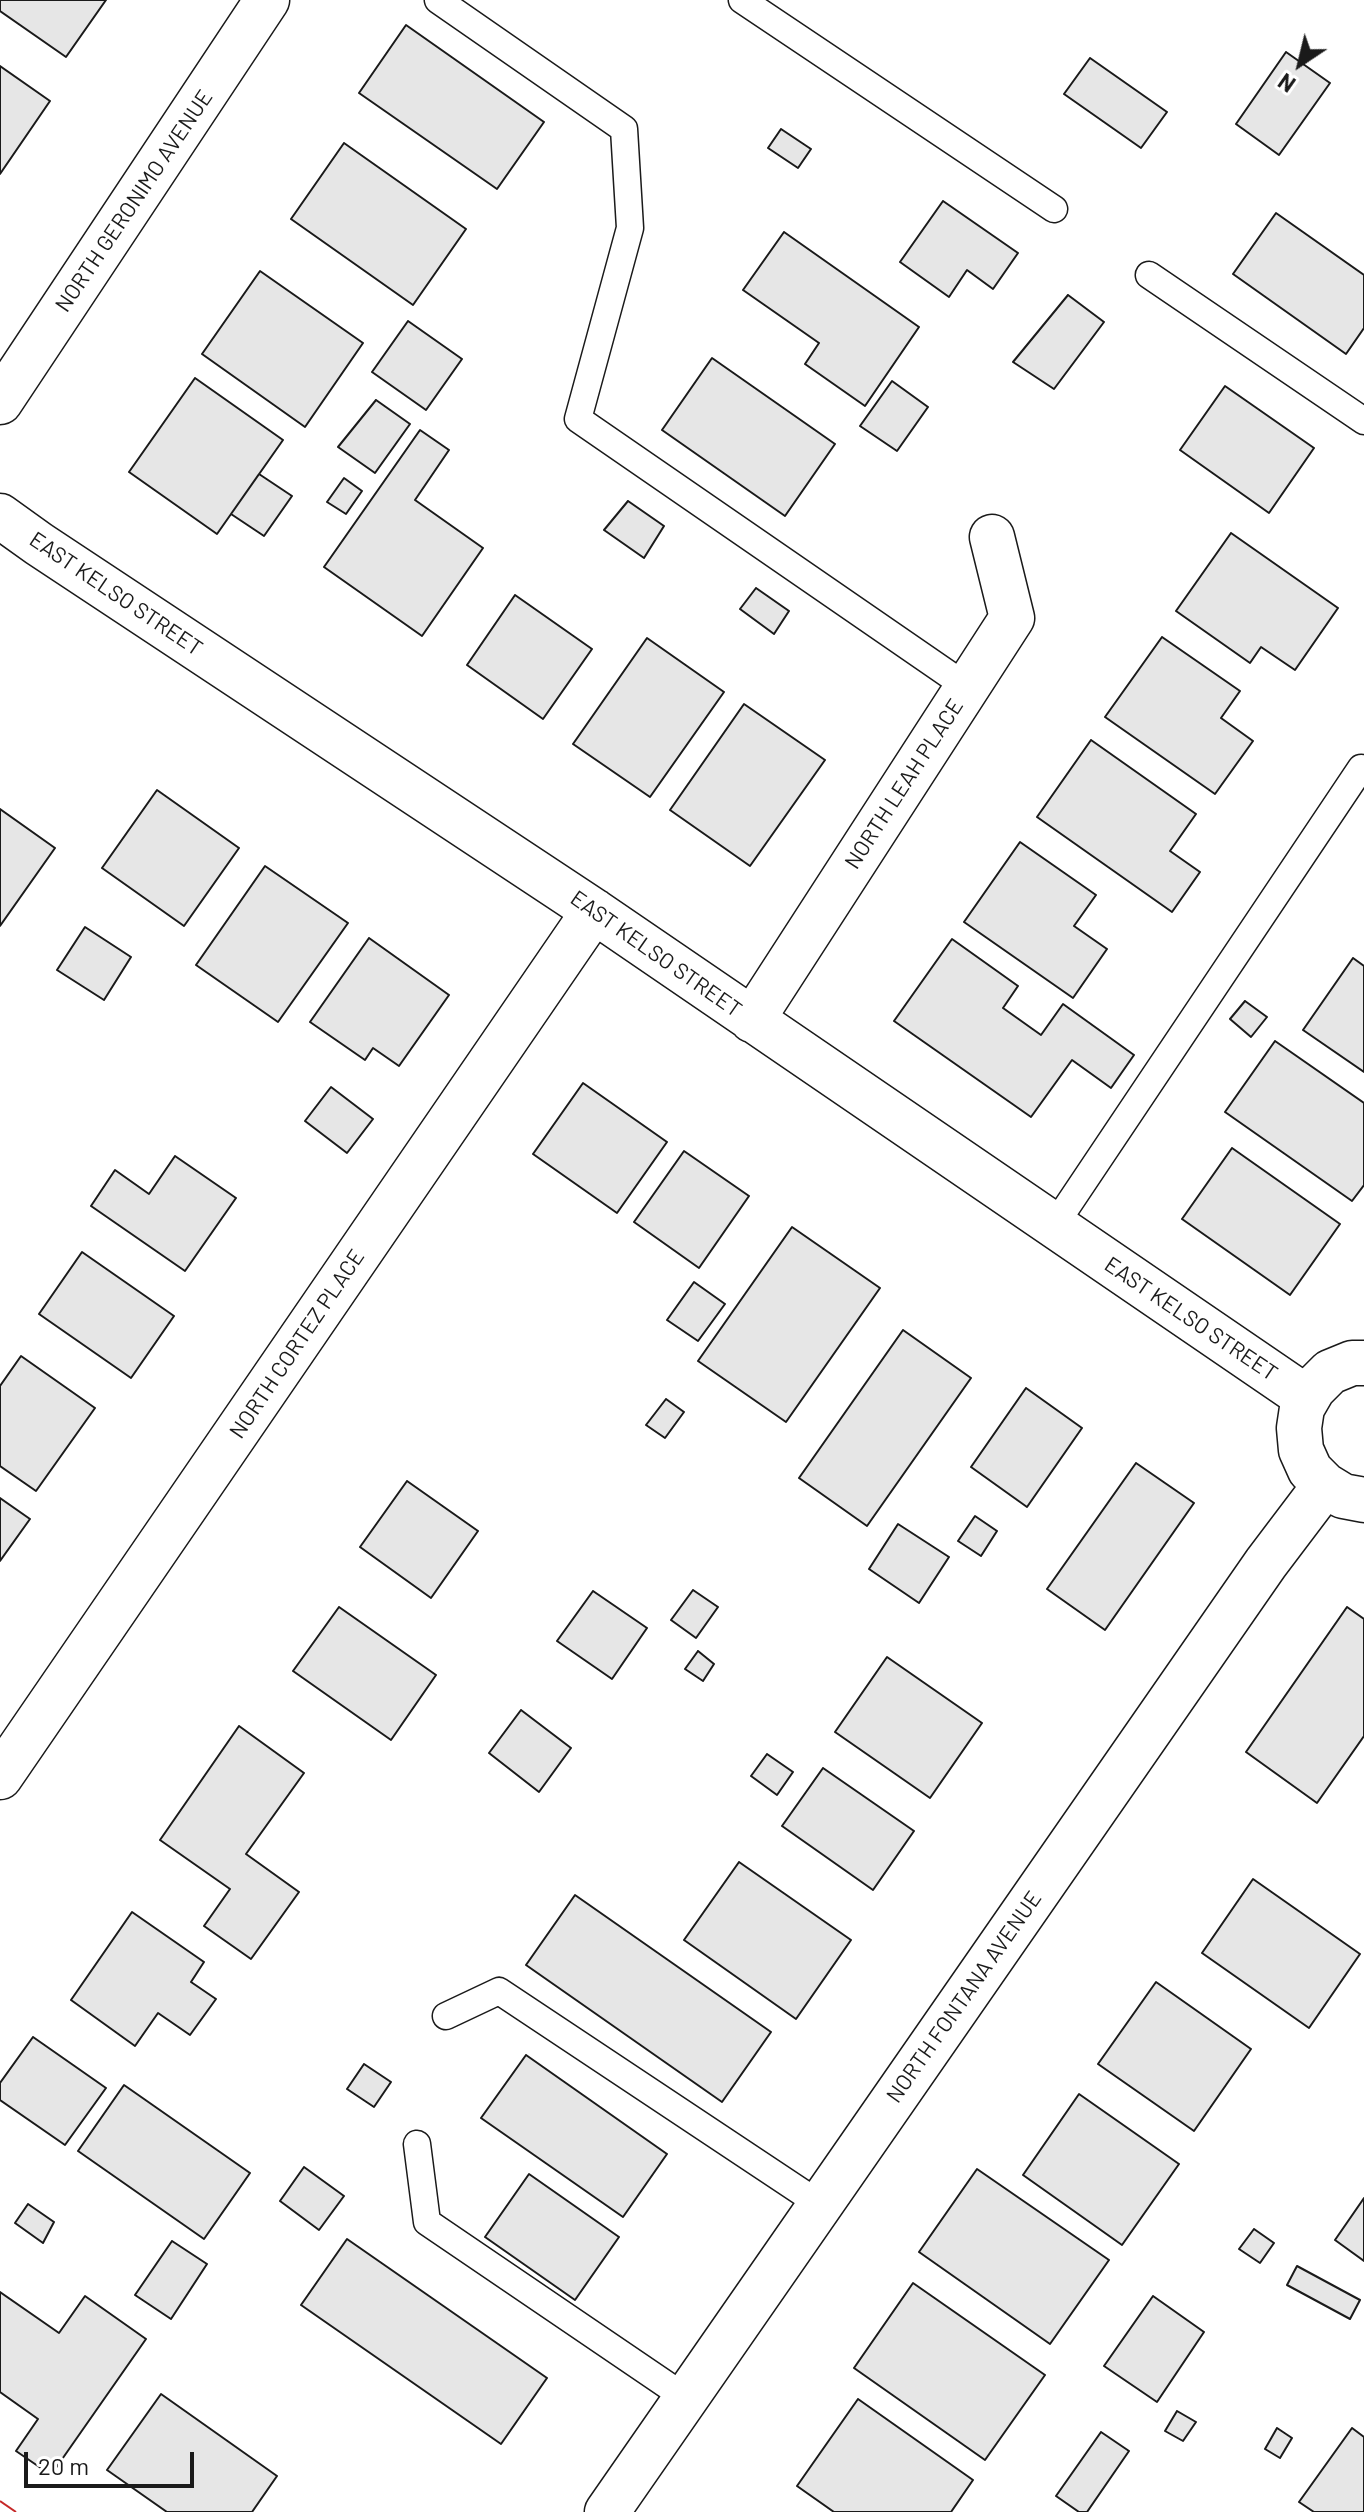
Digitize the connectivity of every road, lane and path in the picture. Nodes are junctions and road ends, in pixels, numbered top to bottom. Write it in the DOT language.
graph roads {
  1 [pos="267,0"];
  2 [pos="438,0"];
  3 [pos="742,0"];
  4 [pos="1054,209"];
  5 [pos="1149,275"];
  6 [pos="0,402"];
  7 [pos="1364,421"];
  8 [pos="0,516"];
  9 [pos="992,537"];
  10 [pos="967,687"];
  11 [pos="1361,768"];
  12 [pos="594,911"];
  13 [pos="752,1020"];
  14 [pos="1054,1226"];
  15 [pos="1364,1363"];
  16 [pos="1307,1398"];
  17 [pos="1344,1492"];
  18 [pos="0,1777"];
  19 [pos="446,2016"];
  20 [pos="417,2144"];
  21 [pos="821,2205"];
  22 [pos="686,2398"];
  23 [pos="607,2512"];
  1 -- 6 [label="street, NORTH GERONIMO AVENUE"];
  2 -- 10 [label="lane"];
  3 -- 4 [label="lane"];
  5 -- 7 [label="lane"];
  8 -- 12 [label="street, EAST KELSO STREET"];
  9 -- 10 [label="street, NORTH LEAH PLACE"];
  10 -- 13 [label="street, NORTH LEAH PLACE"];
  11 -- 14 [label="lane"];
  12 -- 13 [label="street, EAST KELSO STREET"];
  12 -- 18 [label="street, NORTH CORTEZ PLACE"];
  13 -- 14 [label="street, EAST KELSO STREET"];
  14 -- 16 [label="street, EAST KELSO STREET"];
  15 -- 16 [label="street"];
  16 -- 17 [label="street"];
  17 -- 21 [label="street, NORTH FONTANA AVENUE"];
  19 -- 21 [label="lane"];
  20 -- 22 [label="lane"];
  21 -- 22 [label="street, NORTH FONTANA AVENUE"];
  22 -- 23 [label="street, NORTH FONTANA AVENUE"];
}
